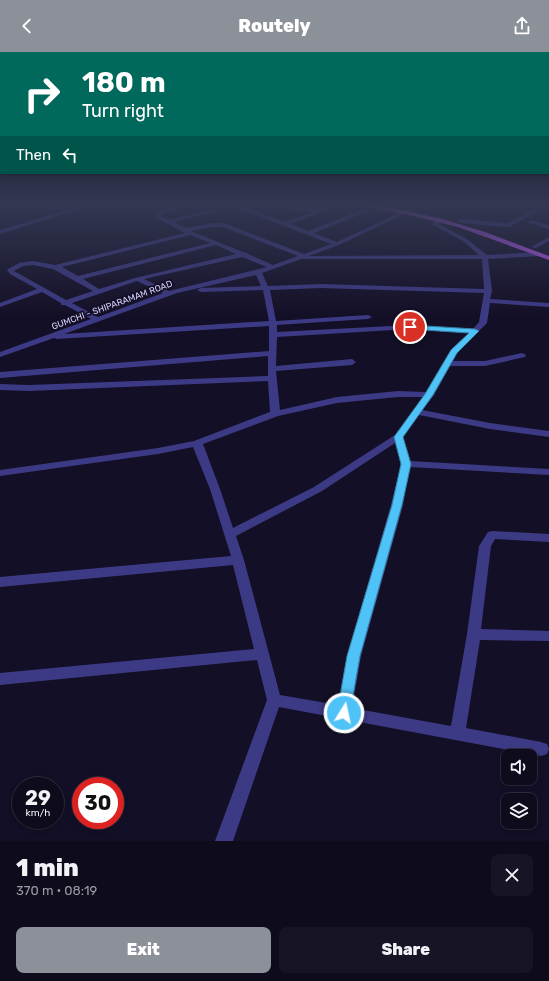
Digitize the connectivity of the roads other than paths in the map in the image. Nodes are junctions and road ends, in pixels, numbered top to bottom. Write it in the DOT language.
graph roads {
  1 [pos="148,243"];
  2 [pos="218,243"];
  3 [pos="268,243"];
  4 [pos="328,243"];
  5 [pos="329,243"];
  6 [pos="339,243"];
  7 [pos="468,243"];
  8 [pos="509,243"];
  9 [pos="523,243"];
  10 [pos="542,243"];
  11 [pos="334,245"];
  12 [pos="534,247"];
  13 [pos="189,250"];
  14 [pos="549,253"];
  15 [pos="196,254"];
  16 [pos="245,254"];
  17 [pos="540,254"];
  18 [pos="300,256"];
  19 [pos="485,257"];
  20 [pos="549,258"];
  21 [pos="169,263"];
  22 [pos="273,266"];
  23 [pos="55,267"];
  24 [pos="258,272"];
  25 [pos="77,278"];
  26 [pos="137,279"];
  27 [pos="266,287"];
  28 [pos="42,290"];
  29 [pos="97,291"];
  30 [pos="172,292"];
  31 [pos="487,296"];
  32 [pos="64,302"];
  33 [pos="0,305"];
  34 [pos="549,305"];
  35 [pos="368,317"];
  36 [pos="96,319"];
  37 [pos="274,323"];
  38 [pos="475,331"];
  39 [pos="274,335"];
  40 [pos="49,337"];
  41 [pos="273,353"];
  42 [pos="0,355"];
  43 [pos="522,355"];
  44 [pos="352,362"];
  45 [pos="447,363"];
  46 [pos="272,373"];
  47 [pos="0,375"];
  48 [pos="0,387"];
  49 [pos="429,395"];
  50 [pos="416,412"];
  51 [pos="275,414"];
  52 [pos="549,434"];
  53 [pos="398,437"];
  54 [pos="197,443"];
  55 [pos="406,464"];
  56 [pos="549,472"];
  57 [pos="0,474"];
  58 [pos="230,535"];
  59 [pos="549,538"];
  60 [pos="238,560"];
  61 [pos="0,582"];
  62 [pos="474,634"];
  63 [pos="549,636"];
  64 [pos="262,654"];
  65 [pos="0,679"];
  66 [pos="274,700"];
  67 [pos="344,713"];
  68 [pos="457,734"];
  69 [pos="541,749"];
  70 [pos="224,841"];
  1 -- 23 [label="street"];
  2 -- 13 [label="street"];
  2 -- 16 [label="street"];
  3 -- 18 [label="street"];
  4 -- 11 [label="street"];
  5 -- 11 [label="street"];
  6 -- 11 [label="street, GUMCHI - SHIPARAMAM ROAD"];
  7 -- 19 [label="street"];
  8 -- 17 [label="main road"];
  9 -- 12 [label="main road"];
  10 -- 12 [label="street"];
  11 -- 18 [label="street, GUMCHI - SHIPARAMAM ROAD"];
  12 -- 14 [label="main road"];
  13 -- 15 [label="street"];
  13 -- 21 [label="street"];
  16 -- 21 [label="street"];
  16 -- 22 [label="street"];
  17 -- 19 [label="street"];
  17 -- 20 [label="main road"];
  18 -- 19 [label="street"];
  18 -- 22 [label="street, GUMCHI - SHIPARAMAM ROAD"];
  19 -- 31 [label="street"];
  21 -- 25 [label="street"];
  21 -- 26 [label="street"];
  22 -- 24 [label="street, GUMCHI - SHIPARAMAM ROAD"];
  23 -- 25 [label="street"];
  23 -- 28 [label="street"];
  24 -- 27 [label="street"];
  24 -- 30 [label="street, GUMCHI - SHIPARAMAM ROAD"];
  25 -- 29 [label="street"];
  26 -- 29 [label="street"];
  26 -- 30 [label="street"];
  27 -- 30 [label="street"];
  27 -- 31 [label="street"];
  27 -- 37 [label="street"];
  28 -- 32 [label="street"];
  28 -- 33 [label="street"];
  29 -- 32 [label="street"];
  30 -- 36 [label="street, GUMCHI - SHIPARAMAM ROAD"];
  31 -- 34 [label="street"];
  31 -- 38 [label="street"];
  32 -- 36 [label="street"];
  35 -- 37 [label="street"];
  36 -- 40 [label="street, GUMCHI - SHIPARAMAM ROAD"];
  37 -- 39 [label="street"];
  37 -- 40 [label="street"];
  38 -- 39 [label="street"];
  38 -- 45 [label="street"];
  39 -- 41 [label="street"];
  40 -- 42 [label="street, GUMCHI - SHIPARAMAM ROAD"];
  41 -- 46 [label="street"];
  41 -- 47 [label="street"];
  43 -- 45 [label="street"];
  44 -- 46 [label="street"];
  45 -- 49 [label="street"];
  46 -- 48 [label="street"];
  46 -- 51 [label="street"];
  49 -- 50 [label="street"];
  49 -- 51 [label="street"];
  50 -- 52 [label="street"];
  50 -- 53 [label="street"];
  51 -- 54 [label="street"];
  53 -- 55 [label="street"];
  53 -- 58 [label="street"];
  54 -- 57 [label="street"];
  54 -- 58 [label="street"];
  55 -- 56 [label="street"];
  55 -- 67 [label="street"];
  58 -- 60 [label="street"];
  59 -- 62 [label="street"];
  60 -- 61 [label="street"];
  60 -- 64 [label="street"];
  62 -- 63 [label="street"];
  62 -- 68 [label="street"];
  64 -- 65 [label="street"];
  64 -- 66 [label="street"];
  66 -- 67 [label="street"];
  66 -- 70 [label="street"];
  67 -- 68 [label="street"];
  68 -- 69 [label="street"];
}
